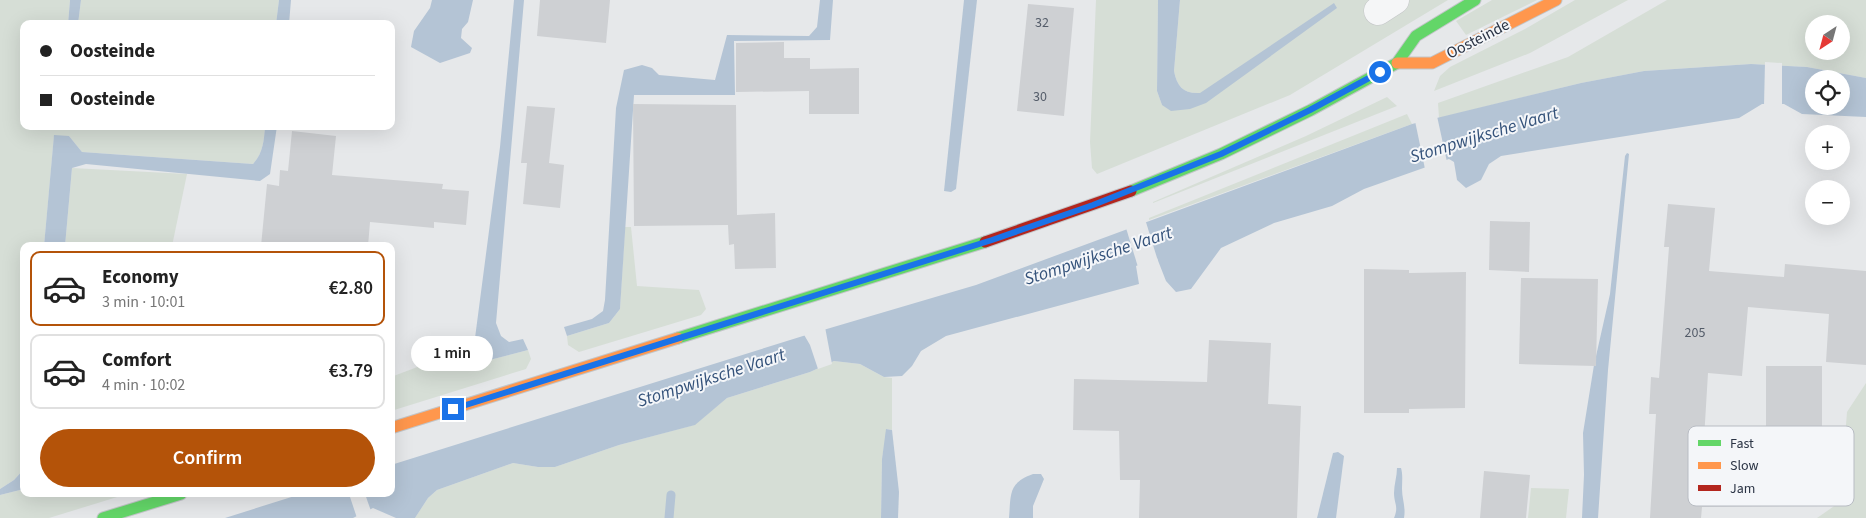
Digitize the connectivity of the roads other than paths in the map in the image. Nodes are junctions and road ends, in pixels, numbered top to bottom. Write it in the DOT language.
graph roads {
  1 [pos="1475,0"];
  2 [pos="1556,0"];
  3 [pos="1397,63"];
  4 [pos="395,427"];
  5 [pos="171,497"];
  6 [pos="103,518"];
  1 -- 3 [label="main road, Oosteinde"];
  2 -- 3 [label="main road, Oosteinde"];
  3 -- 4 [label="main road, Oosteinde"];
  5 -- 6 [label="main road"];
}
